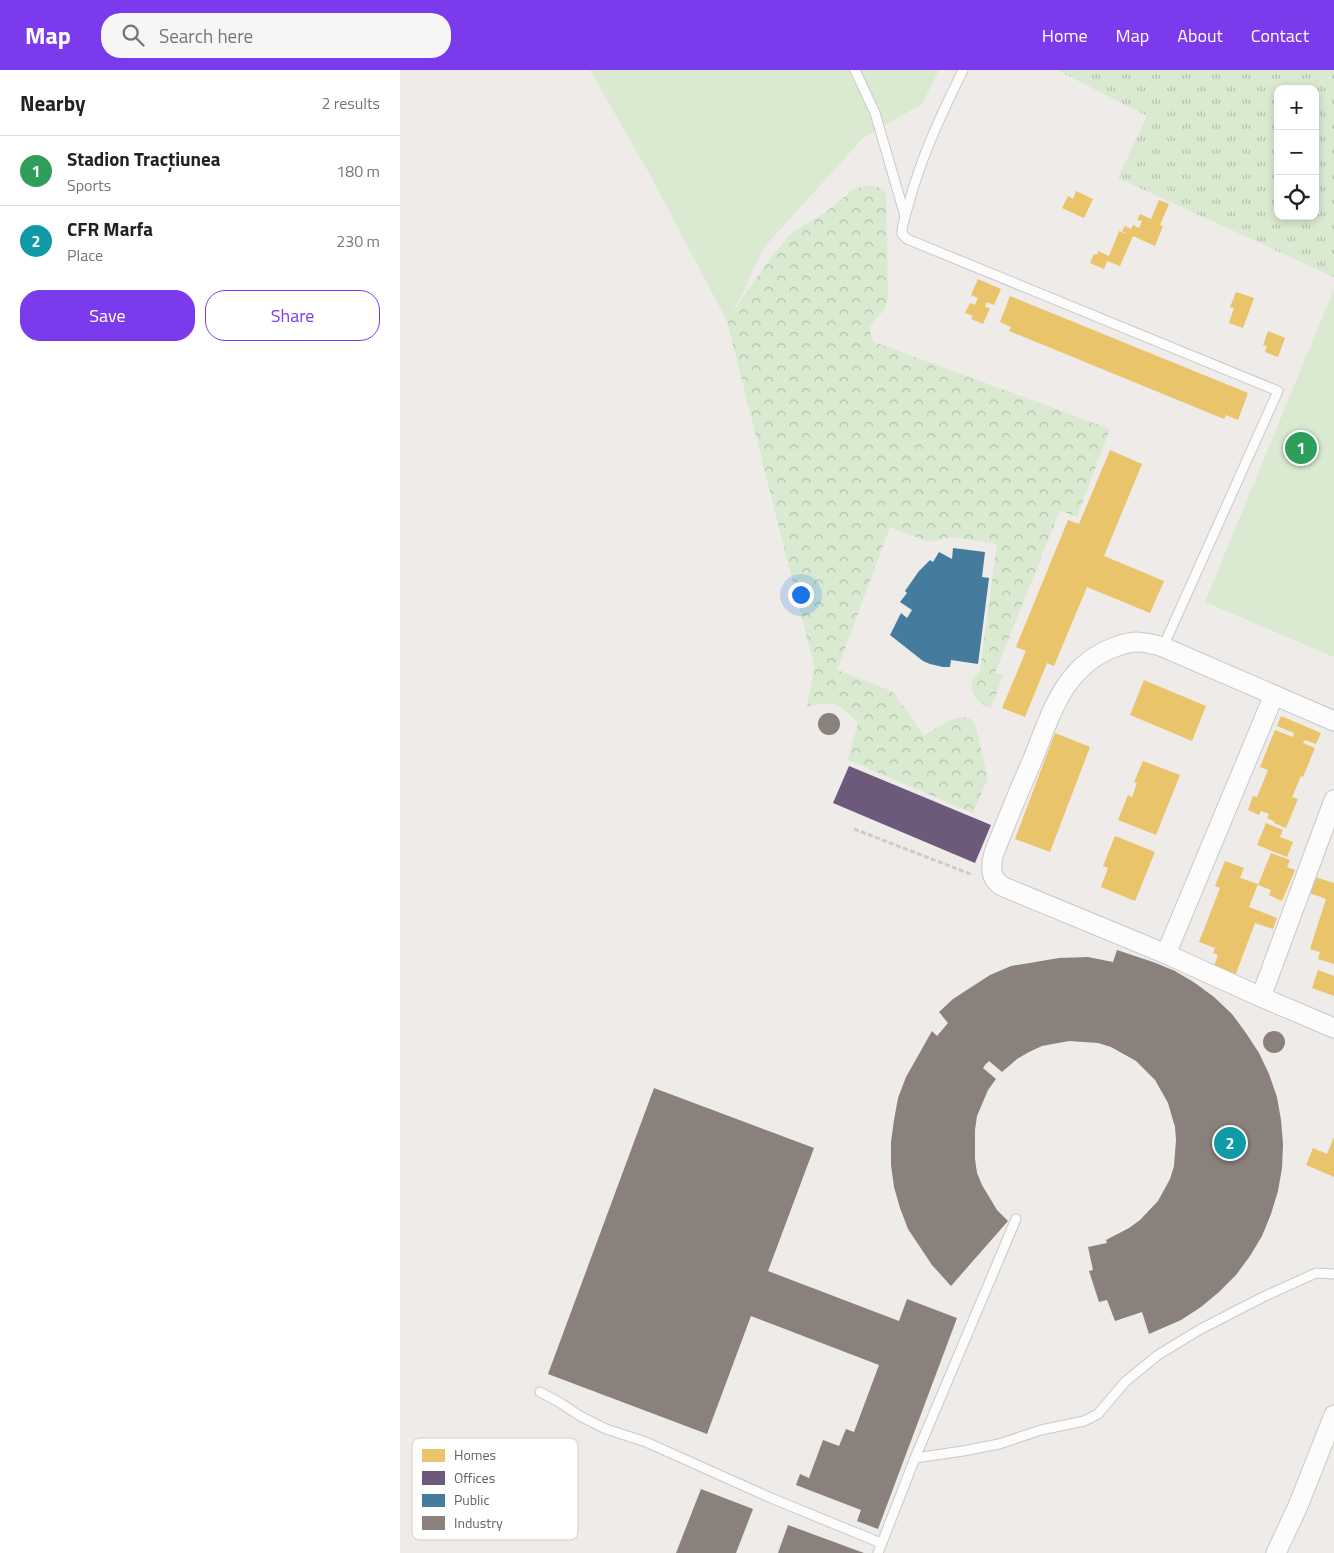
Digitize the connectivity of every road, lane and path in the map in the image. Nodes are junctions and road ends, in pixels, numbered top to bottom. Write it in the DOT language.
graph roads {
  1 [pos="855,70"];
  2 [pos="964,70"];
  3 [pos="905,217"];
  4 [pos="1163,647"];
  5 [pos="1274,695"];
  6 [pos="1334,721"];
  7 [pos="1334,800"];
  8 [pos="854,829"];
  9 [pos="976,876"];
  10 [pos="1166,954"];
  11 [pos="1260,997"];
  12 [pos="1334,1028"];
  13 [pos="1016,1218"];
  14 [pos="1334,1274"];
  15 [pos="540,1392"];
  16 [pos="1334,1415"];
  17 [pos="915,1458"];
  18 [pos="881,1543"];
  19 [pos="878,1553"];
  20 [pos="1276,1553"];
  1 -- 3 [label="lane"];
  2 -- 3 [label="lane"];
  3 -- 4 [label="lane"];
  4 -- 5 [label="street"];
  4 -- 10 [label="street"];
  5 -- 6 [label="street"];
  5 -- 10 [label="street"];
  7 -- 11 [label="street"];
  8 -- 9 [label="path"];
  10 -- 11 [label="street"];
  11 -- 12 [label="street"];
  13 -- 17 [label="lane"];
  14 -- 17 [label="lane"];
  15 -- 18 [label="lane"];
  16 -- 20 [label="street"];
  17 -- 18 [label="lane"];
  18 -- 19 [label="lane"];
}
